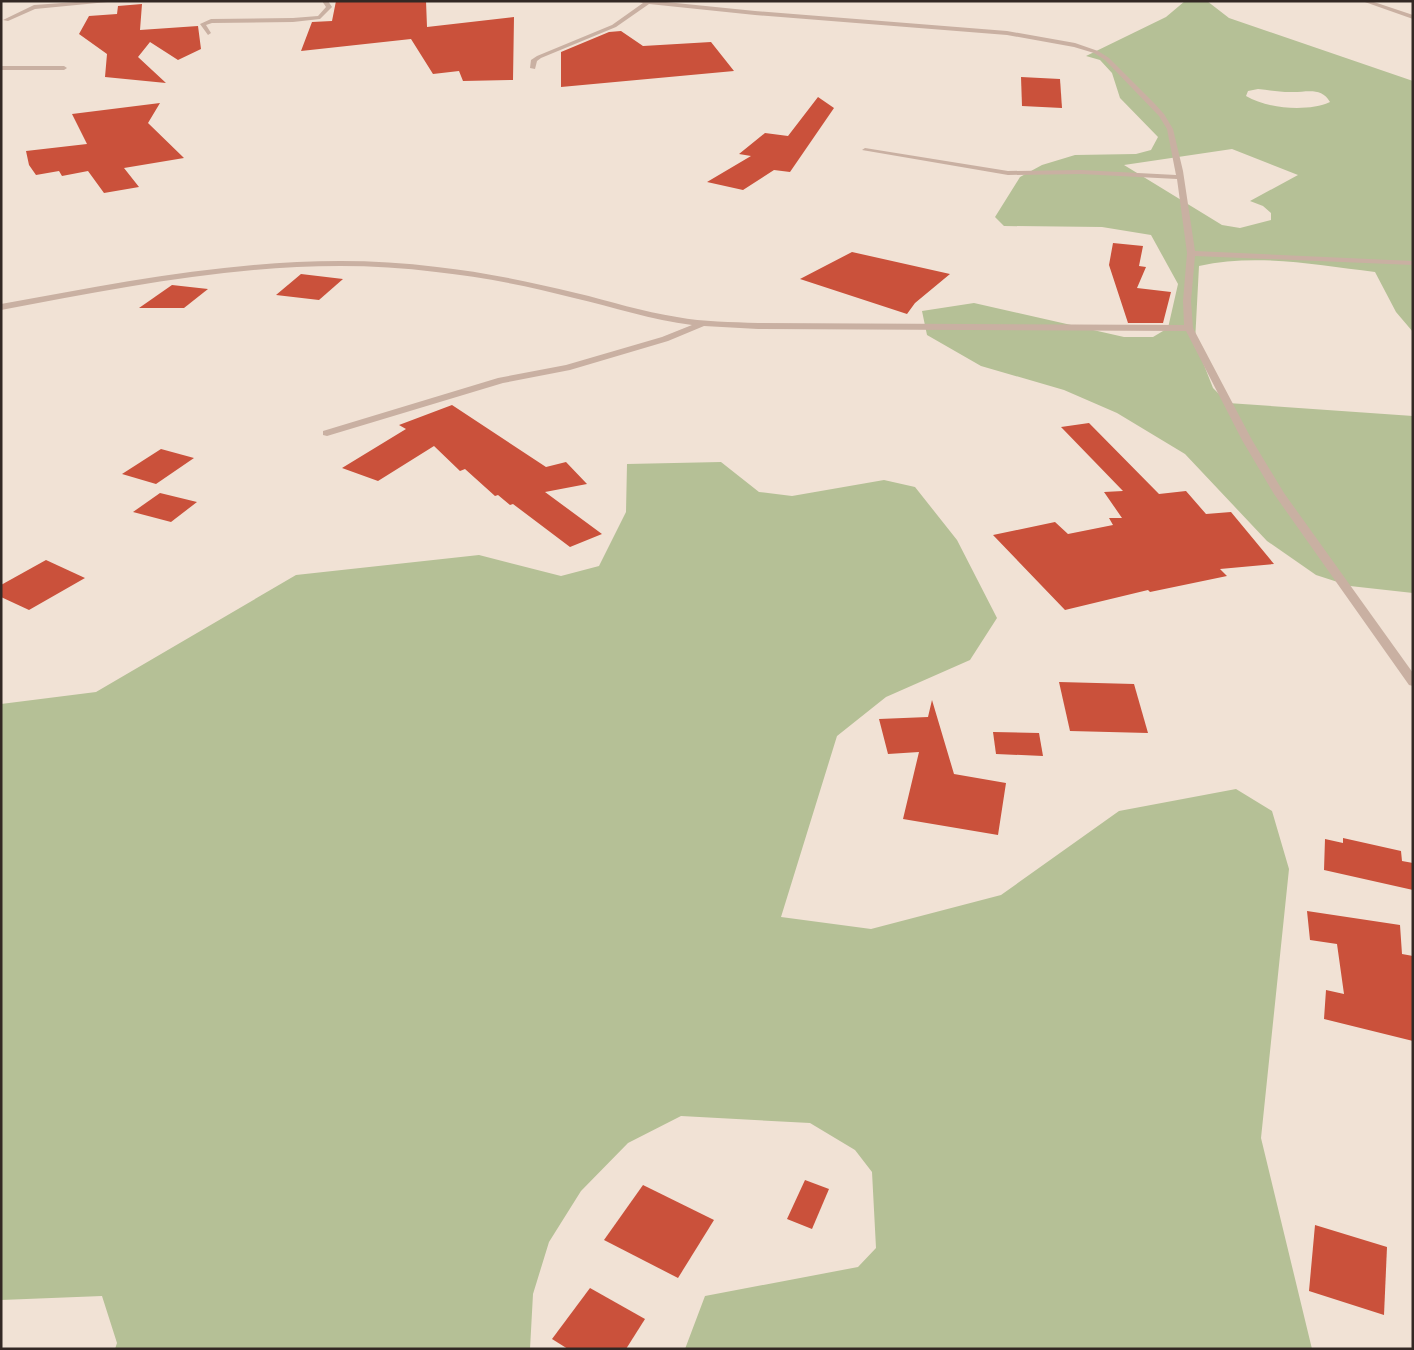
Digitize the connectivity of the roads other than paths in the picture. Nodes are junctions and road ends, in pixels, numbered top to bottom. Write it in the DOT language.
graph roads {
  1 [pos="115,1"];
  2 [pos="325,1"];
  3 [pos="638,1"];
  4 [pos="1365,1"];
  5 [pos="647,2"];
  6 [pos="1413,17"];
  7 [pos="6,20"];
  8 [pos="208,33"];
  9 [pos="1,68"];
  10 [pos="64,68"];
  11 [pos="533,68"];
  12 [pos="865,150"];
  13 [pos="1180,177"];
  14 [pos="1191,253"];
  15 [pos="1413,263"];
  16 [pos="1,307"];
  17 [pos="703,323"];
  18 [pos="1189,328"];
  19 [pos="327,433"];
  20 [pos="1413,682"];
  1 -- 7 [label="street"];
  2 -- 8 [label="street"];
  3 -- 5 [label="street"];
  4 -- 6 [label="street"];
  5 -- 11 [label="street"];
  5 -- 13 [label="street"];
  9 -- 10 [label="street"];
  12 -- 13 [label="street"];
  13 -- 14 [label="street"];
  14 -- 15 [label="street"];
  14 -- 18 [label="street"];
  16 -- 17 [label="street"];
  17 -- 18 [label="street"];
  17 -- 19 [label="street"];
  18 -- 20 [label="street"];
}
